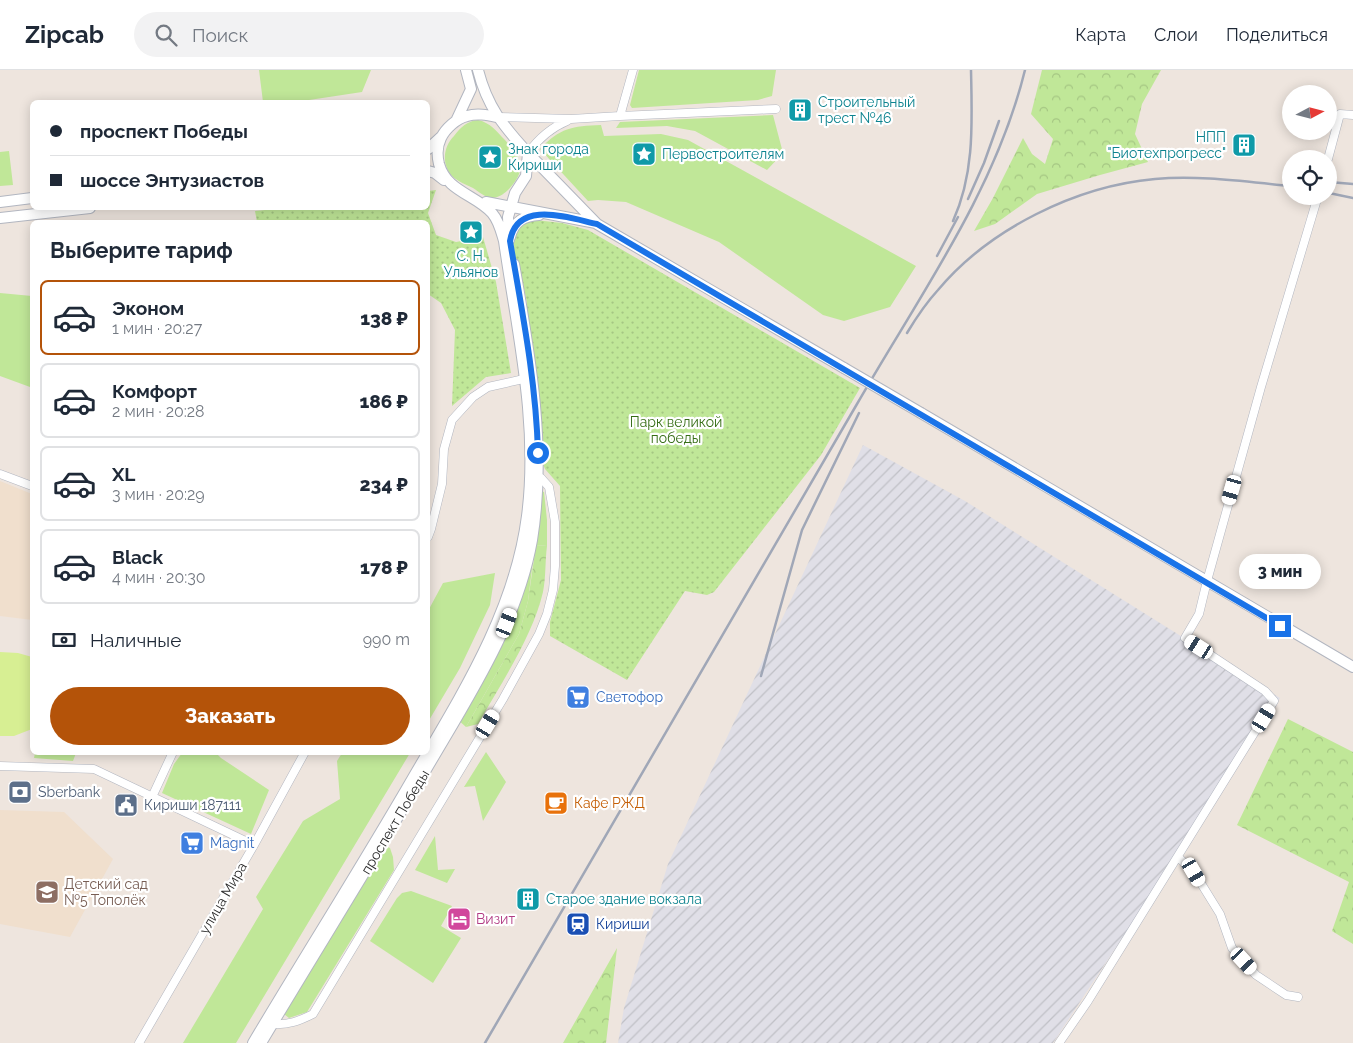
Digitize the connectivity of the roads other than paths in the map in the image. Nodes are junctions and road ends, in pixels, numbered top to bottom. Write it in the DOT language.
graph roads {
  1 [pos="466,70"];
  2 [pos="478,70"];
  3 [pos="633,70"];
  4 [pos="776,109"];
  5 [pos="1353,115"];
  6 [pos="620,116"];
  7 [pos="497,117"];
  8 [pos="571,120"];
  9 [pos="456,121"];
  10 [pos="442,136"];
  11 [pos="430,147"];
  12 [pos="1330,150"];
  13 [pos="528,153"];
  14 [pos="430,172"];
  15 [pos="447,182"];
  16 [pos="515,193"];
  17 [pos="469,197"];
  18 [pos="30,198"];
  19 [pos="0,202"];
  20 [pos="486,202"];
  21 [pos="1315,205"];
  22 [pos="510,207"];
  23 [pos="72,210"];
  24 [pos="545,214"];
  25 [pos="0,218"];
  26 [pos="597,224"];
  27 [pos="507,241"];
  28 [pos="529,377"];
  29 [pos="0,474"];
  30 [pos="538,478"];
  31 [pos="30,485"];
  32 [pos="430,531"];
  33 [pos="1207,581"];
  34 [pos="1353,667"];
  35 [pos="430,749"];
  36 [pos="172,755"];
  37 [pos="303,755"];
  38 [pos="426,755"];
  39 [pos="0,766"];
  40 [pos="152,797"];
  41 [pos="254,845"];
  42 [pos="1178,857"];
  43 [pos="1298,997"];
  44 [pos="274,1024"];
  45 [pos="139,1043"];
  46 [pos="253,1043"];
  47 [pos="262,1043"];
  48 [pos="1059,1043"];
  1 -- 9 [label="main road"];
  2 -- 7 [label="main road"];
  3 -- 6 [label="street"];
  4 -- 6 [label="street"];
  5 -- 12 [label="street"];
  6 -- 8 [label="street"];
  7 -- 8 [label="street"];
  7 -- 9 [label="main road"];
  7 -- 13 [label="main road"];
  8 -- 13 [label="street"];
  9 -- 10 [label="main road"];
  10 -- 11 [label="main road"];
  10 -- 15 [label="main road"];
  13 -- 16 [label="main road"];
  13 -- 26 [label="main road"];
  14 -- 15 [label="main road"];
  15 -- 17 [label="main road"];
  16 -- 20 [label="main road"];
  16 -- 22 [label="main road"];
  17 -- 20 [label="main road"];
  17 -- 27 [label="main road"];
  18 -- 19 [label="main road"];
  20 -- 22 [label="main road"];
  21 -- 33 [label="street"];
  22 -- 24 [label="main road"];
  22 -- 27 [label="main road"];
  23 -- 25 [label="main road"];
  24 -- 26 [label="main road"];
  24 -- 27 [label="main road"];
  26 -- 33 [label="main road, bridge"];
  27 -- 28 [label="main road, проспект Победы"];
  28 -- 30 [label="main road, проспект Победы"];
  28 -- 32 [label="street"];
  28 -- 35 [label="main road, проспект Победы"];
  29 -- 31 [label="street"];
  30 -- 44 [label="main road, проспект Победы"];
  30 -- 44 [label="street"];
  33 -- 34 [label="main road"];
  33 -- 42 [label="street"];
  36 -- 40 [label="street"];
  37 -- 41 [label="street, улица Мира"];
  38 -- 46 [label="main road, проспект Победы"];
  39 -- 40 [label="street"];
  40 -- 41 [label="street"];
  41 -- 45 [label="street, улица Мира"];
  42 -- 43 [label="street"];
  42 -- 48 [label="street"];
  44 -- 47 [label="main road, проспект Победы"];
}
